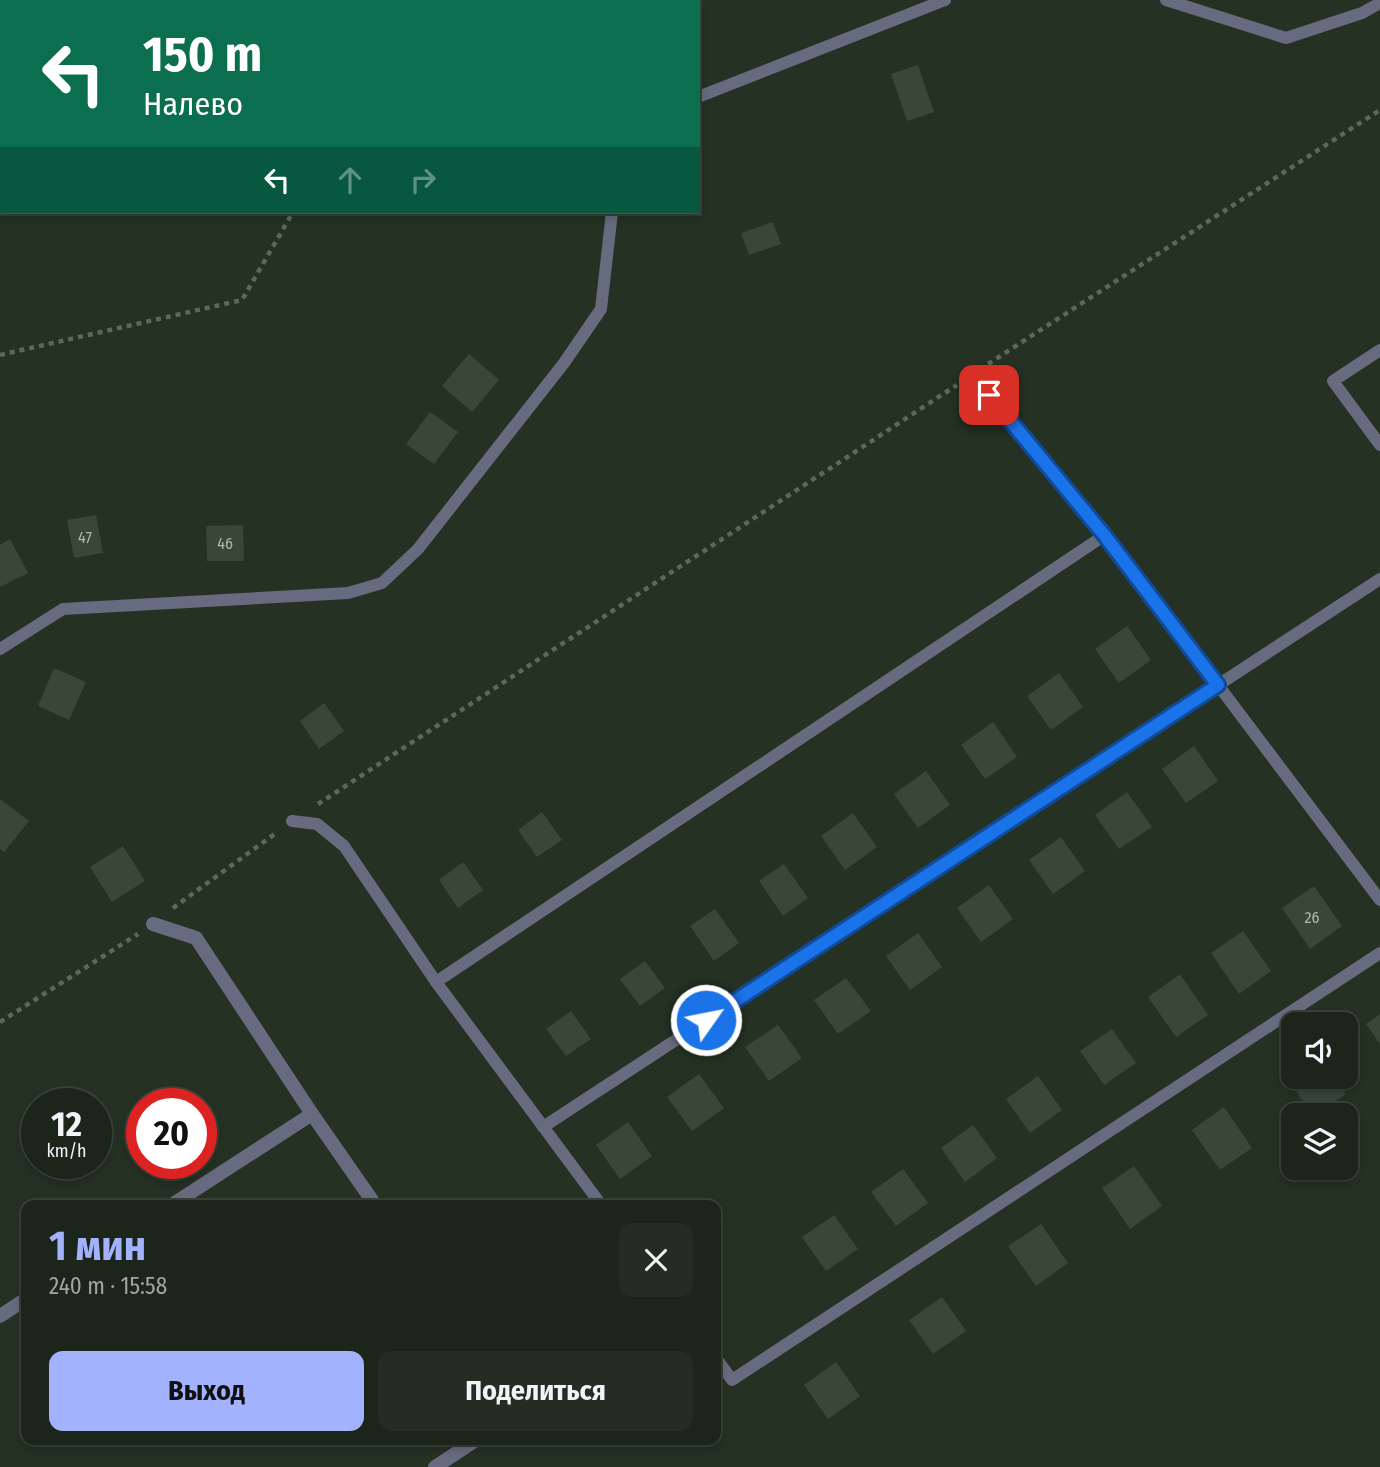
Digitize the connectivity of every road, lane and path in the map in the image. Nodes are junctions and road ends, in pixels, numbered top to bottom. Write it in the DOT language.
graph roads {
  1 [pos="945,0"];
  2 [pos="1166,0"];
  3 [pos="1380,3"];
  4 [pos="700,96"];
  5 [pos="1380,110"];
  6 [pos="292,214"];
  7 [pos="612,214"];
  8 [pos="1380,350"];
  9 [pos="0,355"];
  10 [pos="972,375"];
  11 [pos="1380,445"];
  12 [pos="1105,536"];
  13 [pos="1380,579"];
  14 [pos="0,649"];
  15 [pos="1218,685"];
  16 [pos="292,821"];
  17 [pos="1380,900"];
  18 [pos="153,924"];
  19 [pos="1380,953"];
  20 [pos="436,982"];
  21 [pos="0,1022"];
  22 [pos="312,1114"];
  23 [pos="543,1127"];
  24 [pos="179,1200"];
  25 [pos="372,1200"];
  26 [pos="598,1200"];
  27 [pos="21,1302"];
  28 [pos="0,1315"];
  29 [pos="721,1365"];
  30 [pos="468,1445"];
  31 [pos="435,1467"];
  1 -- 4 [label="lane"];
  2 -- 3 [label="lane"];
  5 -- 10 [label="path"];
  6 -- 9 [label="path"];
  7 -- 14 [label="lane"];
  8 -- 11 [label="lane"];
  10 -- 12 [label="lane"];
  10 -- 16 [label="path"];
  12 -- 15 [label="lane"];
  12 -- 20 [label="lane"];
  13 -- 15 [label="lane"];
  15 -- 17 [label="lane"];
  15 -- 23 [label="lane"];
  16 -- 18 [label="path"];
  16 -- 20 [label="lane"];
  18 -- 21 [label="path"];
  18 -- 22 [label="street"];
  19 -- 29 [label="lane"];
  20 -- 23 [label="lane"];
  22 -- 24 [label="street"];
  22 -- 25 [label="street"];
  23 -- 26 [label="lane"];
  27 -- 28 [label="street"];
  30 -- 31 [label="street"];
}
